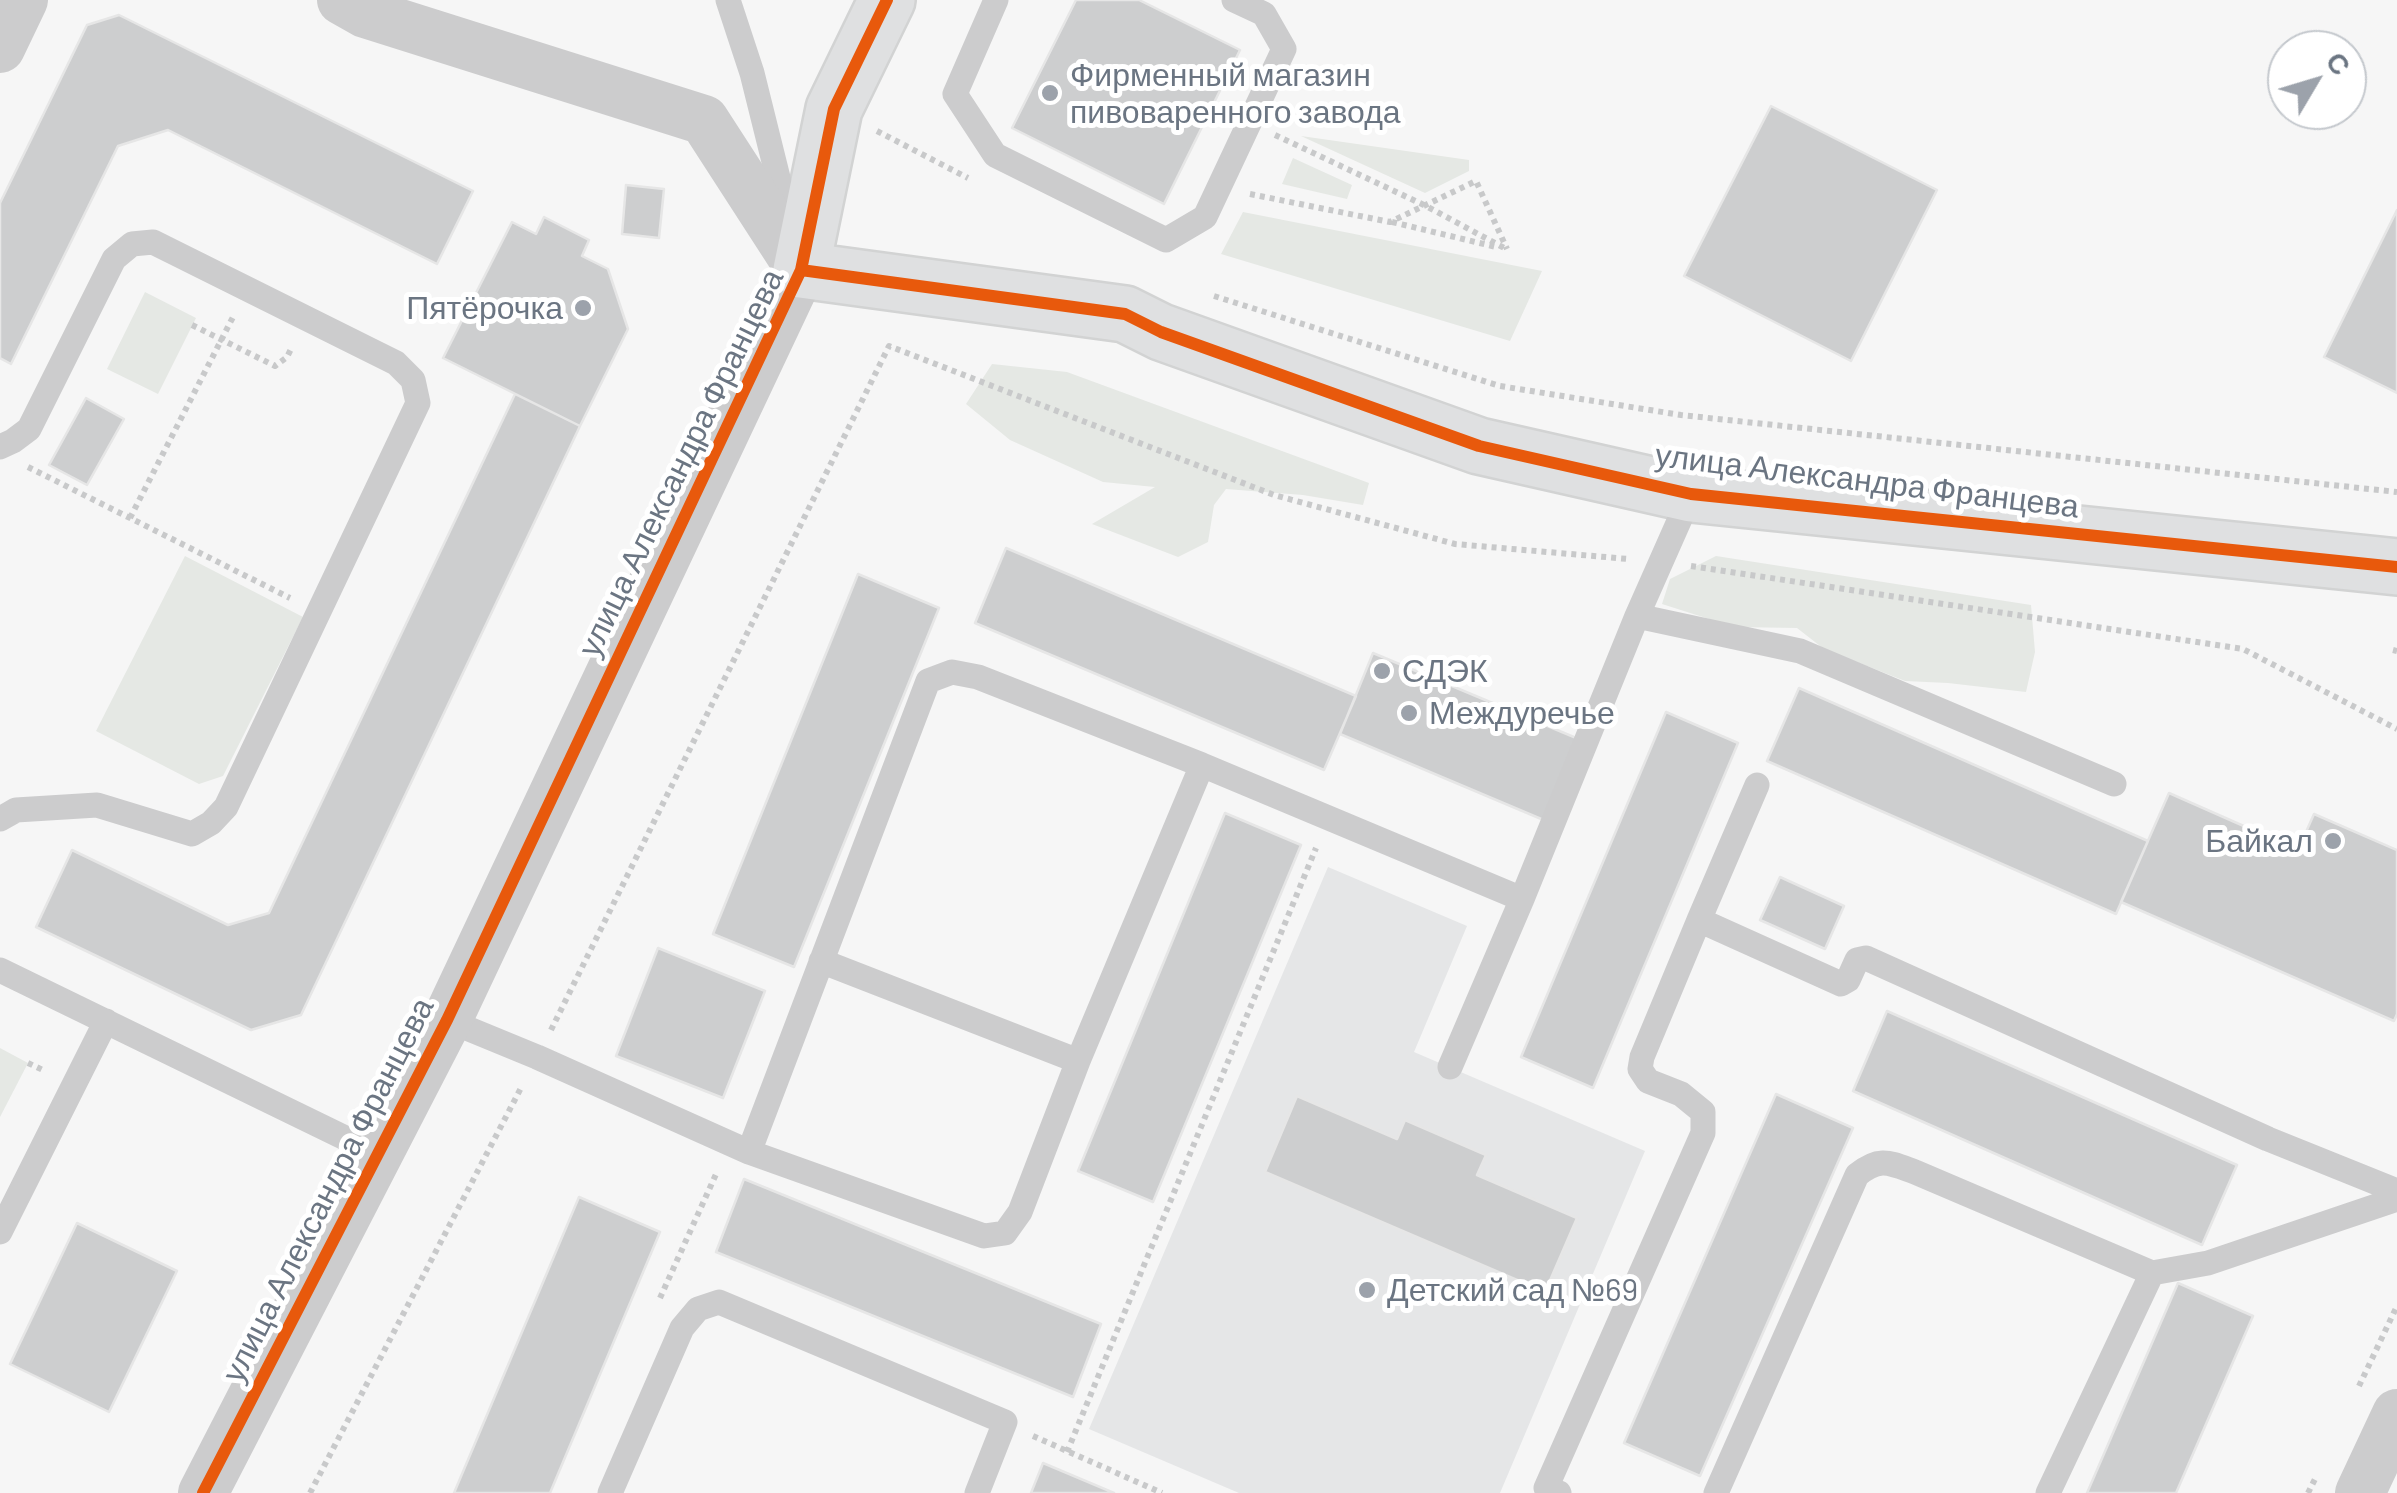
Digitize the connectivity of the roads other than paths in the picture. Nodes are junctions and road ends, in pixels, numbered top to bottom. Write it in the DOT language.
graph roads {
  1 [pos="23,0"];
  2 [pos="342,0"];
  3 [pos="728,0"];
  4 [pos="888,0"];
  5 [pos="996,0"];
  6 [pos="1234,0"];
  7 [pos="0,48"];
  8 [pos="801,270"];
  9 [pos="8,454"];
  10 [pos="1691,494"];
  11 [pos="2397,567"];
  12 [pos="1637,616"];
  13 [pos="1202,765"];
  14 [pos="2114,784"];
  15 [pos="1757,785"];
  16 [pos="0,819"];
  17 [pos="1522,899"];
  18 [pos="1699,920"];
  19 [pos="821,961"];
  20 [pos="0,970"];
  21 [pos="447,1020"];
  22 [pos="106,1021"];
  23 [pos="1078,1061"];
  24 [pos="1450,1067"];
  25 [pos="749,1152"];
  26 [pos="378,1154"];
  27 [pos="2397,1191"];
  28 [pos="2397,1199"];
  29 [pos="7,1201"];
  30 [pos="0,1232"];
  31 [pos="2152,1273"];
  32 [pos="2397,1414"];
  33 [pos="203,1493"];
  34 [pos="610,1493"];
  35 [pos="977,1493"];
  36 [pos="1559,1493"];
  37 [pos="1716,1493"];
  38 [pos="2048,1493"];
  39 [pos="2360,1493"];
  1 -- 7 [label="street"];
  2 -- 8 [label="street"];
  3 -- 8 [label="lane"];
  4 -- 8 [label="street"];
  5 -- 6 [label="lane"];
  8 -- 10 [label="street, улица Александра Францева"];
  8 -- 21 [label="street, улица Александра Францева"];
  9 -- 16 [label="lane"];
  10 -- 11 [label="street, улица Александра Францева"];
  10 -- 12 [label="lane"];
  12 -- 14 [label="lane"];
  12 -- 17 [label="lane"];
  13 -- 17 [label="lane"];
  13 -- 19 [label="lane"];
  13 -- 23 [label="lane"];
  15 -- 18 [label="lane"];
  17 -- 24 [label="lane"];
  18 -- 27 [label="lane"];
  18 -- 36 [label="lane"];
  19 -- 23 [label="lane"];
  19 -- 25 [label="lane"];
  20 -- 22 [label="lane"];
  21 -- 25 [label="lane"];
  21 -- 26 [label="street, улица Александра Францева"];
  22 -- 26 [label="lane"];
  22 -- 29 [label="lane"];
  23 -- 25 [label="lane"];
  26 -- 33 [label="street, улица Александра Францева"];
  28 -- 31 [label="lane"];
  29 -- 30 [label="lane"];
  31 -- 37 [label="lane"];
  31 -- 38 [label="lane"];
  32 -- 39 [label="street"];
  34 -- 35 [label="lane"];
}
